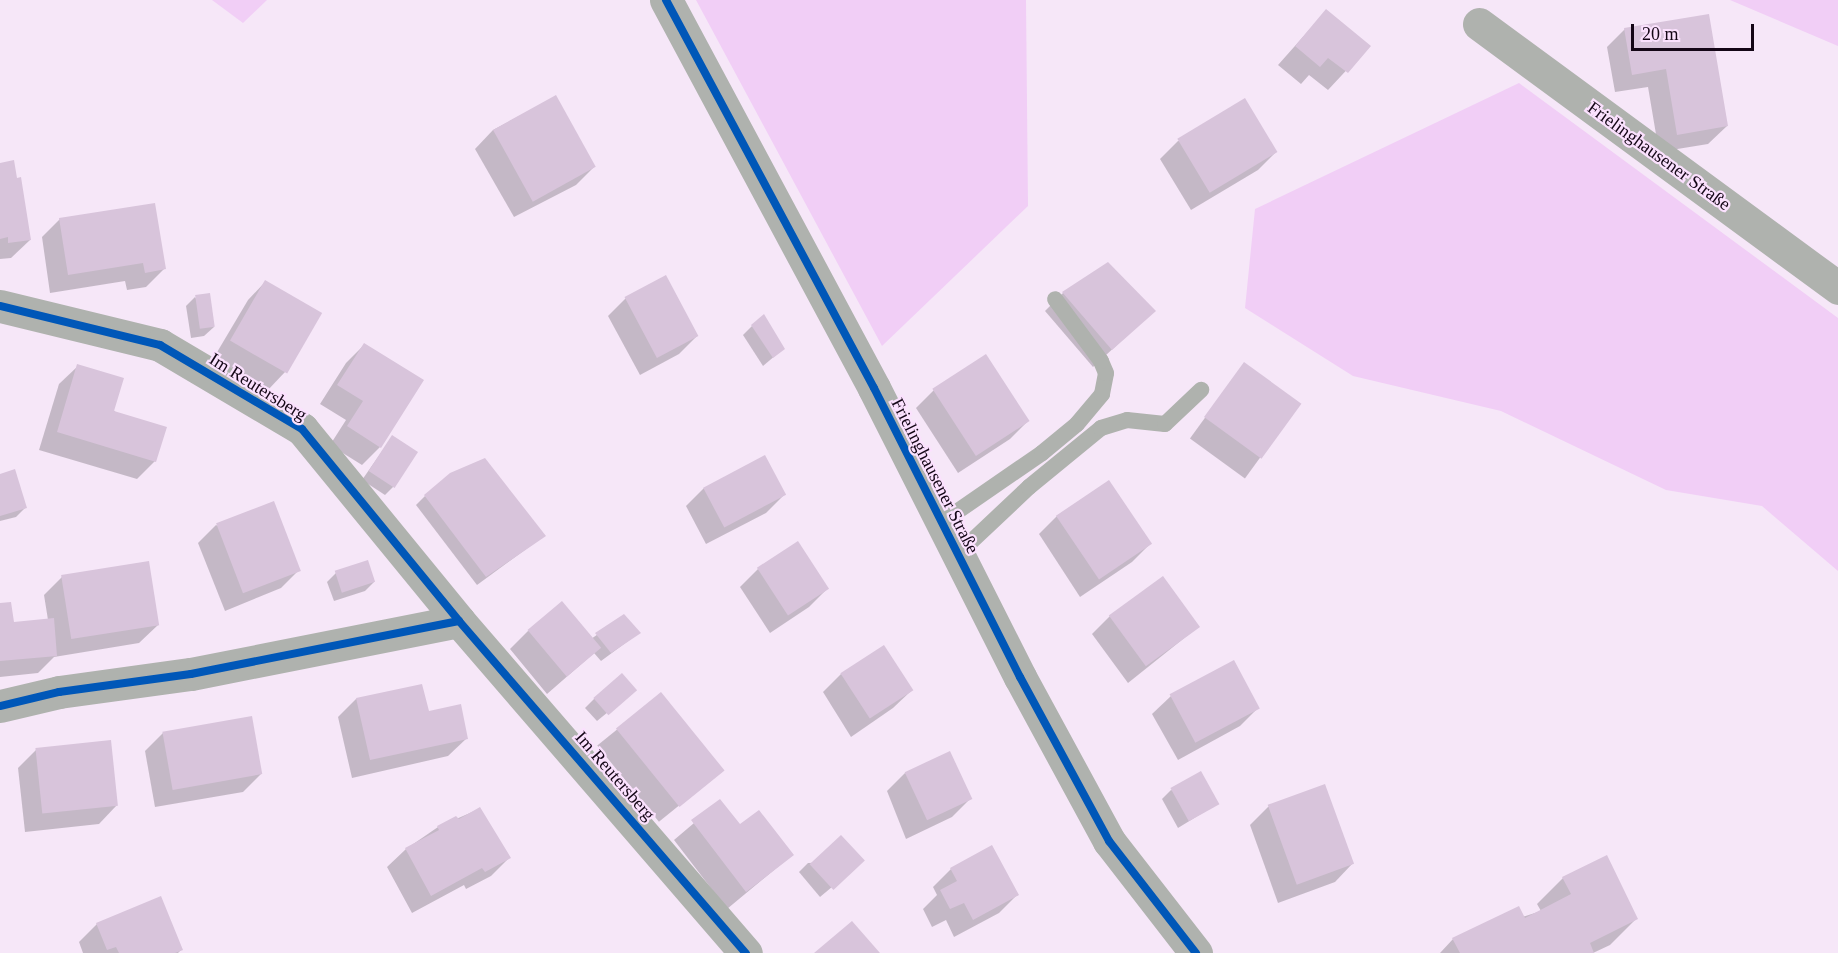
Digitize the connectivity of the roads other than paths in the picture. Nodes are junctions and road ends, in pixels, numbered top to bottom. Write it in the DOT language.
graph roads {
  1 [pos="666,0"];
  2 [pos="1479,24"];
  3 [pos="1838,288"];
  4 [pos="1055,299"];
  5 [pos="0,306"];
  6 [pos="1202,390"];
  7 [pos="942,522"];
  8 [pos="958,554"];
  9 [pos="459,621"];
  10 [pos="0,706"];
  11 [pos="746,953"];
  12 [pos="1196,953"];
  1 -- 7 [label="street, Frielinghausener Straße"];
  2 -- 3 [label="street, Frielinghausener Straße"];
  4 -- 7 [label="lane"];
  5 -- 9 [label="street, Im Reutersberg"];
  6 -- 8 [label="lane"];
  7 -- 8 [label="street, Frielinghausener Straße"];
  8 -- 12 [label="street, Frielinghausener Straße"];
  9 -- 10 [label="street"];
  9 -- 11 [label="street, Im Reutersberg"];
}
